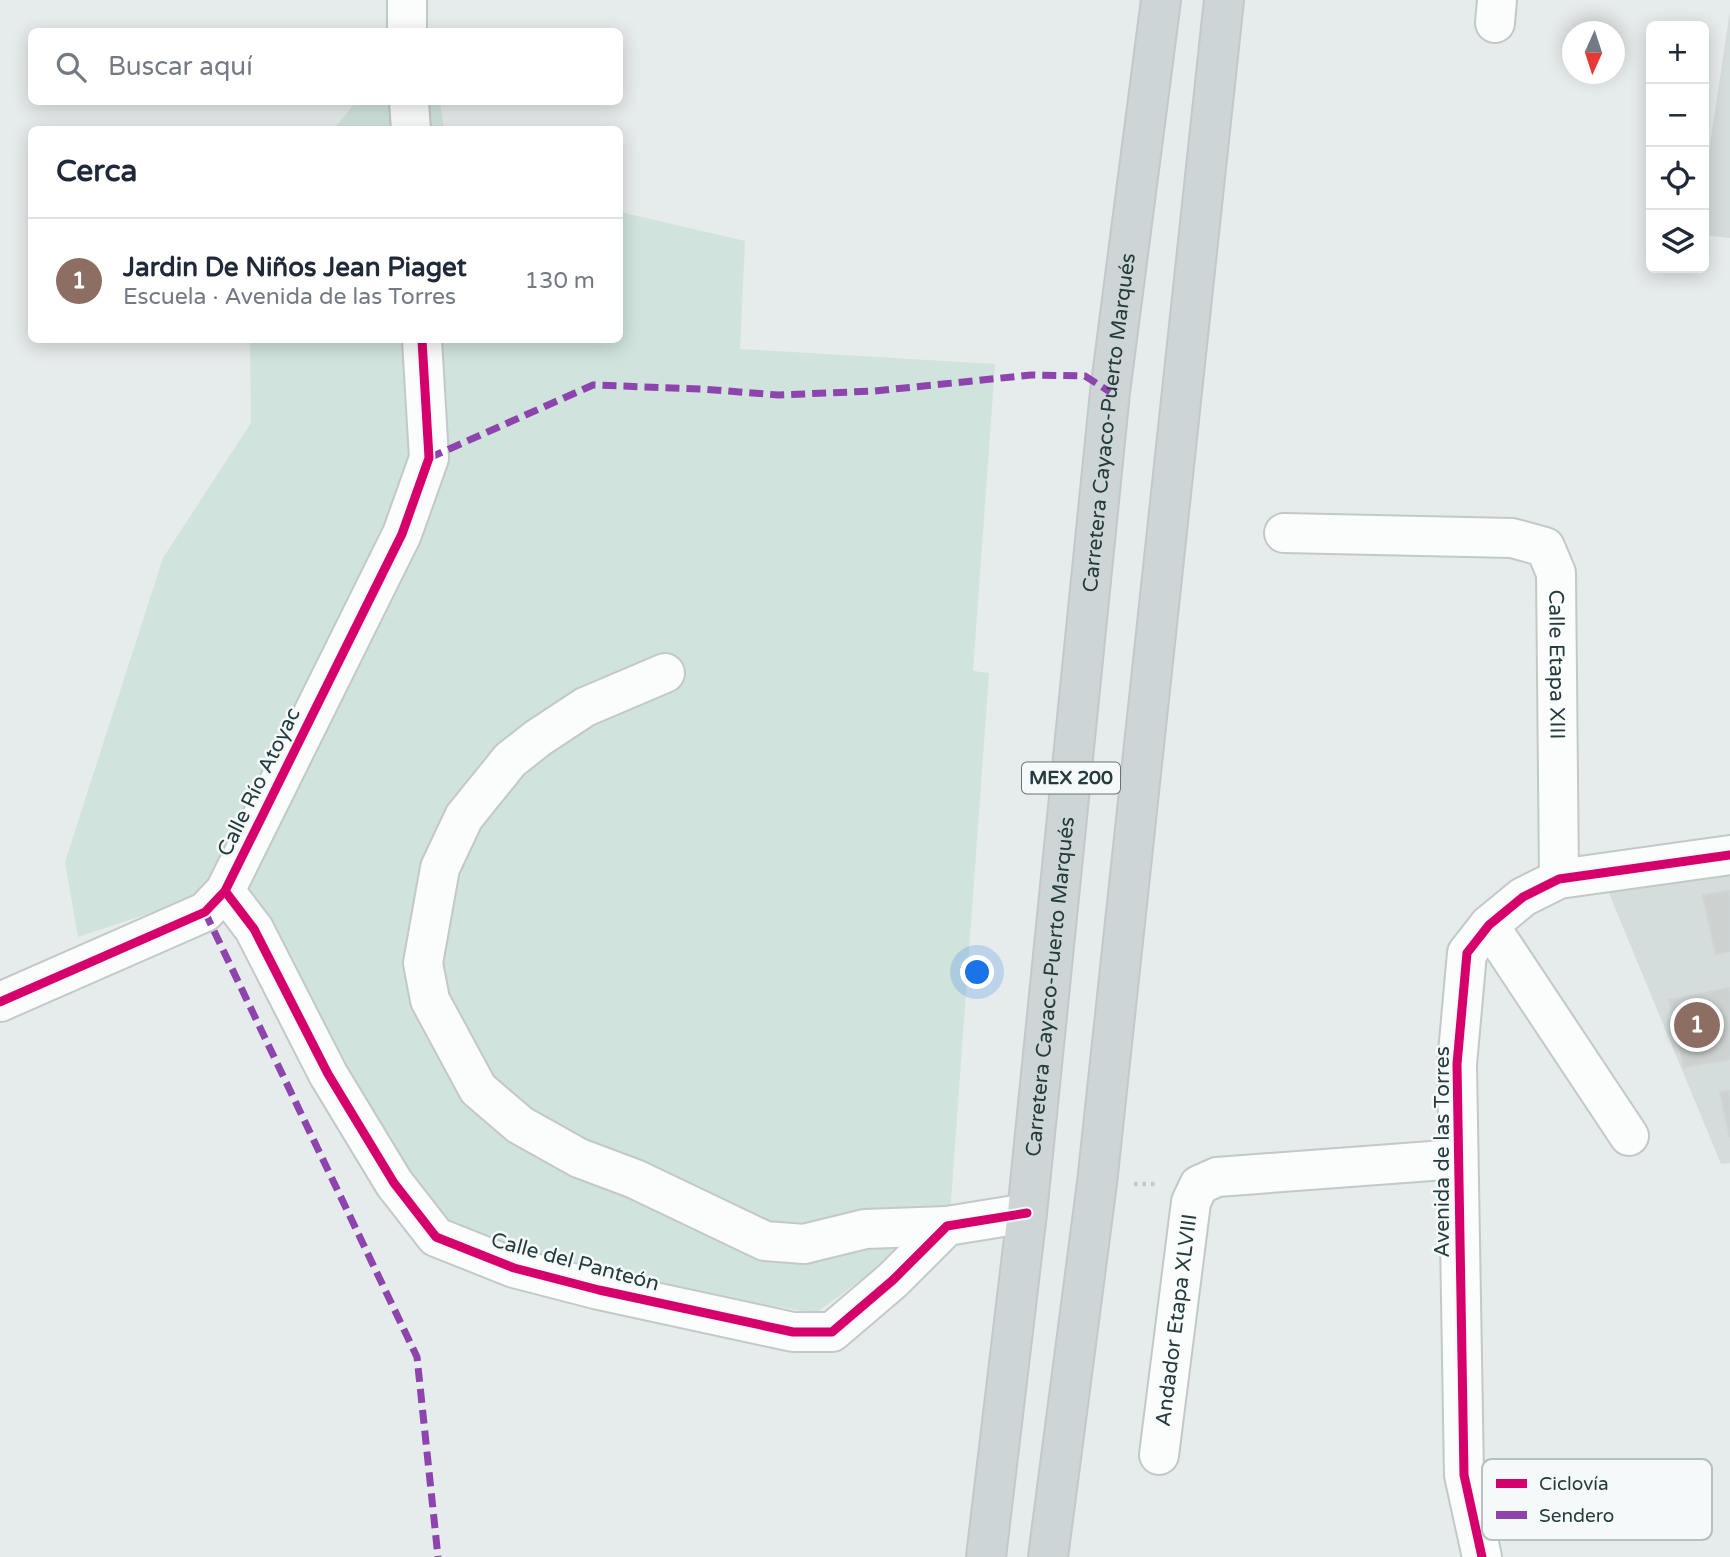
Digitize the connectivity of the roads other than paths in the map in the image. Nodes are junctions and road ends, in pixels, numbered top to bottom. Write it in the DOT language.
graph roads {
  1 [pos="407,0"];
  2 [pos="1161,0"];
  3 [pos="1224,0"];
  4 [pos="407,28"];
  5 [pos="409,105"];
  6 [pos="411,126"];
  7 [pos="422,343"];
  8 [pos="1284,533"];
  9 [pos="666,673"];
  10 [pos="1730,855"];
  11 [pos="1559,879"];
  12 [pos="225,891"];
  13 [pos="1489,925"];
  14 [pos="0,1002"];
  15 [pos="1629,1136"];
  16 [pos="1458,1158"];
  17 [pos="1027,1213"];
  18 [pos="947,1226"];
  19 [pos="1159,1455"];
  20 [pos="986,1557"];
  21 [pos="1048,1557"];
  22 [pos="1482,1557"];
  1 -- 4 [label="street"];
  2 -- 17 [label="main road, Carretera Cayaco-Puerto Marqués / MEX 200"];
  3 -- 21 [label="main road, MEX 200"];
  5 -- 6 [label="street"];
  7 -- 12 [label="street, Calle Río Atoyac"];
  8 -- 11 [label="street, Calle Etapa XIII"];
  9 -- 18 [label="street"];
  10 -- 11 [label="street, Avenida de las Torres"];
  11 -- 13 [label="street, Avenida de las Torres"];
  12 -- 14 [label="street, Calle Río Atoyac"];
  12 -- 18 [label="street, Calle del Panteón"];
  13 -- 15 [label="street"];
  13 -- 16 [label="street, Avenida de las Torres"];
  16 -- 19 [label="street, Andador Etapa XLVIII"];
  16 -- 22 [label="street, Avenida de las Torres"];
  17 -- 18 [label="street"];
  17 -- 20 [label="main road, Carretera Cayaco-Puerto Marqués / MEX 200"];
}
